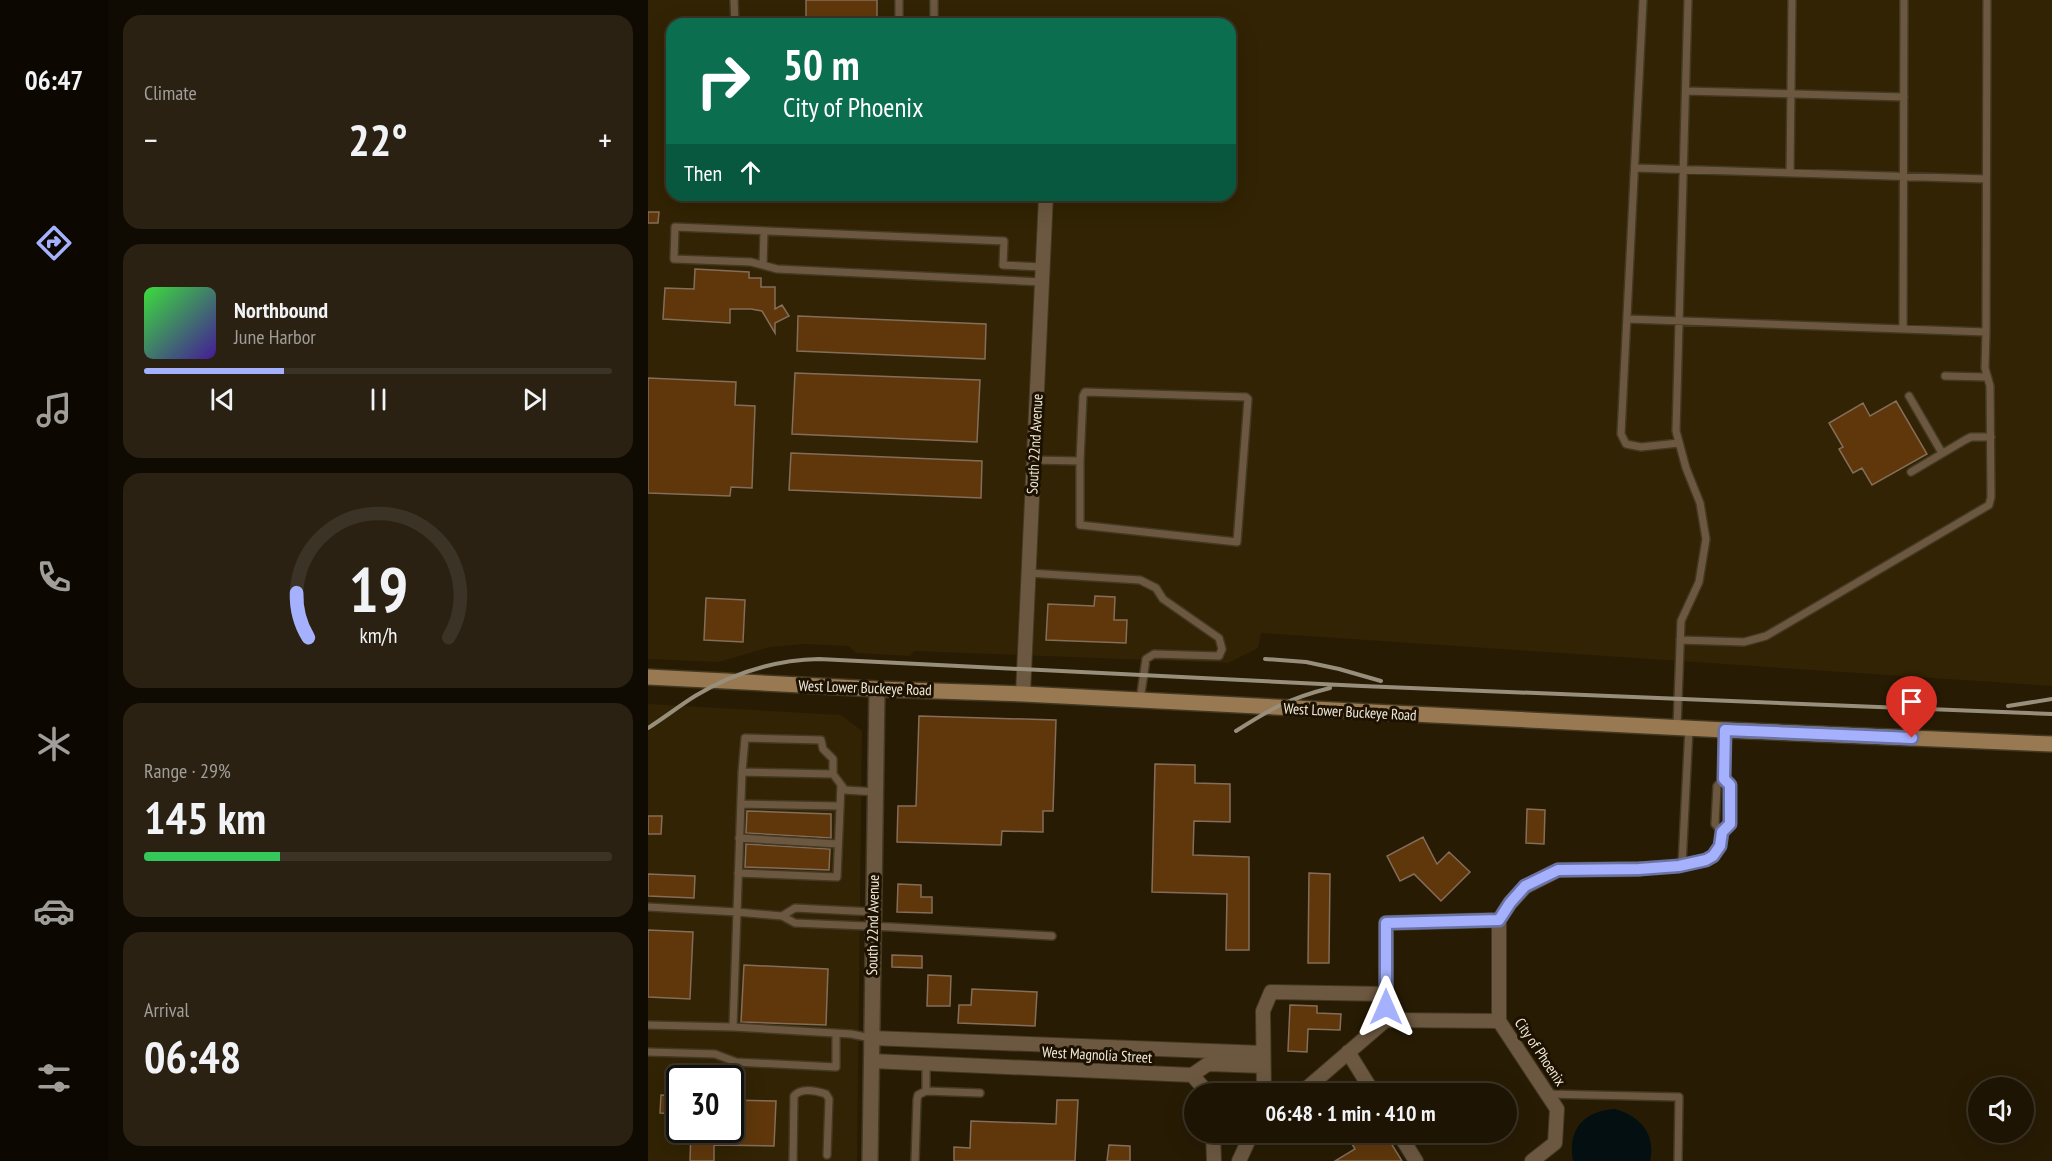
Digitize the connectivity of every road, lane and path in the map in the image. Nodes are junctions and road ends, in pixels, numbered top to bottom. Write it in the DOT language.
graph roads {
  1 [pos="734,0"];
  2 [pos="899,0"];
  3 [pos="934,0"];
  4 [pos="1643,0"];
  5 [pos="1688,0"];
  6 [pos="1792,0"];
  7 [pos="1904,0"];
  8 [pos="1987,0"];
  9 [pos="735,18"];
  10 [pos="899,18"];
  11 [pos="934,18"];
  12 [pos="1686,91"];
  13 [pos="1791,94"];
  14 [pos="1904,97"];
  15 [pos="1635,168"];
  16 [pos="1684,171"];
  17 [pos="1790,174"];
  18 [pos="1903,177"];
  19 [pos="1986,179"];
  20 [pos="1046,201"];
  21 [pos="764,231"];
  22 [pos="763,265"];
  23 [pos="1043,267"];
  24 [pos="1042,282"];
  25 [pos="1627,319"];
  26 [pos="1680,321"];
  27 [pos="1903,329"];
  28 [pos="1986,332"];
  29 [pos="1945,376"];
  30 [pos="1987,377"];
  31 [pos="1909,396"];
  32 [pos="1991,437"];
  33 [pos="1679,442"];
  34 [pos="1942,453"];
  35 [pos="1034,460"];
  36 [pos="1080,461"];
  37 [pos="1911,472"];
  38 [pos="1029,573"];
  39 [pos="1680,640"];
  40 [pos="648,677"];
  41 [pos="877,689"];
  42 [pos="1023,694"];
  43 [pos="1140,700"];
  44 [pos="1683,728"];
  45 [pos="1725,730"];
  46 [pos="2052,744"];
  47 [pos="742,771"];
  48 [pos="833,774"];
  49 [pos="1724,779"];
  50 [pos="840,785"];
  51 [pos="876,792"];
  52 [pos="741,804"];
  53 [pos="840,807"];
  54 [pos="1722,832"];
  55 [pos="739,838"];
  56 [pos="838,844"];
  57 [pos="1682,865"];
  58 [pos="1639,869"];
  59 [pos="738,873"];
  60 [pos="648,907"];
  61 [pos="737,912"];
  62 [pos="782,916"];
  63 [pos="874,920"];
  64 [pos="1499,920"];
  65 [pos="1052,936"];
  66 [pos="1386,994"];
  67 [pos="1386,1020"];
  68 [pos="1499,1021"];
  69 [pos="648,1025"];
  70 [pos="733,1028"];
  71 [pos="836,1034"];
  72 [pos="871,1038"];
  73 [pos="927,1040"];
  74 [pos="648,1052"];
  75 [pos="1348,1052"];
  76 [pos="1263,1059"];
  77 [pos="871,1061"];
  78 [pos="926,1064"];
  79 [pos="1192,1076"];
  80 [pos="1199,1083"];
  81 [pos="1264,1083"];
  82 [pos="1313,1083"];
  83 [pos="1367,1083"];
  84 [pos="926,1090"];
  85 [pos="980,1094"];
  86 [pos="1547,1094"];
  87 [pos="1213,1143"];
  88 [pos="1247,1143"];
  89 [pos="1405,1143"];
  90 [pos="827,1155"];
  91 [pos="793,1161"];
  92 [pos="870,1161"];
  93 [pos="915,1161"];
  94 [pos="1214,1161"];
  95 [pos="1239,1161"];
  96 [pos="1416,1161"];
  97 [pos="1532,1161"];
  98 [pos="1678,1161"];
  1 -- 9 [label="lane"];
  2 -- 10 [label="lane"];
  3 -- 11 [label="lane"];
  4 -- 15 [label="lane"];
  5 -- 12 [label="lane"];
  6 -- 13 [label="lane"];
  7 -- 14 [label="lane"];
  8 -- 19 [label="lane"];
  12 -- 13 [label="lane"];
  12 -- 16 [label="lane"];
  13 -- 14 [label="lane"];
  13 -- 17 [label="lane"];
  14 -- 18 [label="lane"];
  15 -- 16 [label="lane"];
  15 -- 25 [label="lane"];
  16 -- 17 [label="lane"];
  16 -- 26 [label="lane"];
  17 -- 18 [label="lane"];
  18 -- 19 [label="lane"];
  18 -- 27 [label="lane"];
  19 -- 28 [label="lane"];
  20 -- 23 [label="street, South 22nd Avenue"];
  21 -- 22 [label="lane"];
  21 -- 22 [label="lane"];
  21 -- 23 [label="lane"];
  22 -- 24 [label="lane"];
  23 -- 24 [label="street, South 22nd Avenue"];
  24 -- 35 [label="street, South 22nd Avenue"];
  25 -- 26 [label="lane"];
  25 -- 33 [label="lane"];
  26 -- 27 [label="lane"];
  26 -- 33 [label="lane"];
  27 -- 28 [label="lane"];
  28 -- 30 [label="lane"];
  29 -- 30 [label="lane"];
  30 -- 32 [label="lane"];
  31 -- 34 [label="lane"];
  32 -- 34 [label="lane"];
  32 -- 39 [label="lane"];
  33 -- 39 [label="lane"];
  34 -- 37 [label="lane"];
  35 -- 36 [label="lane"];
  35 -- 38 [label="street, South 22nd Avenue"];
  36 -- 36 [label="lane"];
  38 -- 42 [label="street, South 22nd Avenue"];
  38 -- 43 [label="lane"];
  39 -- 44 [label="lane"];
  40 -- 41 [label="main road, West Lower Buckeye Road"];
  41 -- 42 [label="main road, West Lower Buckeye Road"];
  41 -- 51 [label="street, South 22nd Avenue"];
  42 -- 43 [label="main road, West Lower Buckeye Road"];
  43 -- 44 [label="main road, West Lower Buckeye Road"];
  44 -- 45 [label="main road, West Lower Buckeye Road"];
  44 -- 57 [label="lane"];
  45 -- 46 [label="main road, West Lower Buckeye Road"];
  45 -- 49 [label="lane"];
  47 -- 48 [label="lane"];
  47 -- 48 [label="lane"];
  47 -- 52 [label="lane"];
  48 -- 50 [label="lane"];
  49 -- 54 [label="lane"];
  49 -- 54 [label="lane"];
  50 -- 51 [label="lane"];
  50 -- 53 [label="lane"];
  51 -- 63 [label="street, South 22nd Avenue"];
  52 -- 53 [label="lane"];
  52 -- 55 [label="lane"];
  53 -- 56 [label="lane"];
  54 -- 57 [label="lane"];
  55 -- 56 [label="lane"];
  55 -- 59 [label="lane"];
  56 -- 59 [label="lane"];
  57 -- 58 [label="lane"];
  58 -- 64 [label="street"];
  59 -- 61 [label="lane"];
  60 -- 61 [label="lane"];
  61 -- 62 [label="lane"];
  61 -- 70 [label="lane"];
  62 -- 63 [label="lane"];
  62 -- 63 [label="lane"];
  63 -- 65 [label="lane"];
  63 -- 72 [label="street, South 22nd Avenue"];
  64 -- 66 [label="street"];
  64 -- 68 [label="street, City of Phoenix"];
  66 -- 67 [label="street"];
  66 -- 76 [label="street"];
  67 -- 68 [label="street, City of Phoenix"];
  67 -- 75 [label="street"];
  68 -- 86 [label="street, City of Phoenix"];
  69 -- 70 [label="lane"];
  70 -- 71 [label="lane"];
  71 -- 72 [label="lane"];
  71 -- 74 [label="lane"];
  72 -- 73 [label="street, West Magnolia Street"];
  72 -- 77 [label="street, South 22nd Avenue"];
  73 -- 76 [label="street, West Magnolia Street"];
  73 -- 78 [label="street"];
  75 -- 82 [label="street"];
  75 -- 83 [label="street"];
  76 -- 79 [label="street, West Magnolia Street"];
  76 -- 81 [label="street"];
  77 -- 78 [label="street, West Magnolia Street"];
  77 -- 92 [label="street, South 22nd Avenue"];
  78 -- 79 [label="street, West Magnolia Street"];
  78 -- 84 [label="lane"];
  79 -- 80 [label="street"];
  84 -- 85 [label="lane"];
  84 -- 93 [label="lane"];
  86 -- 97 [label="street, City of Phoenix"];
  86 -- 98 [label="lane"];
  87 -- 94 [label="street"];
  88 -- 95 [label="street"];
  89 -- 96 [label="street"];
  90 -- 91 [label="lane"];
}
